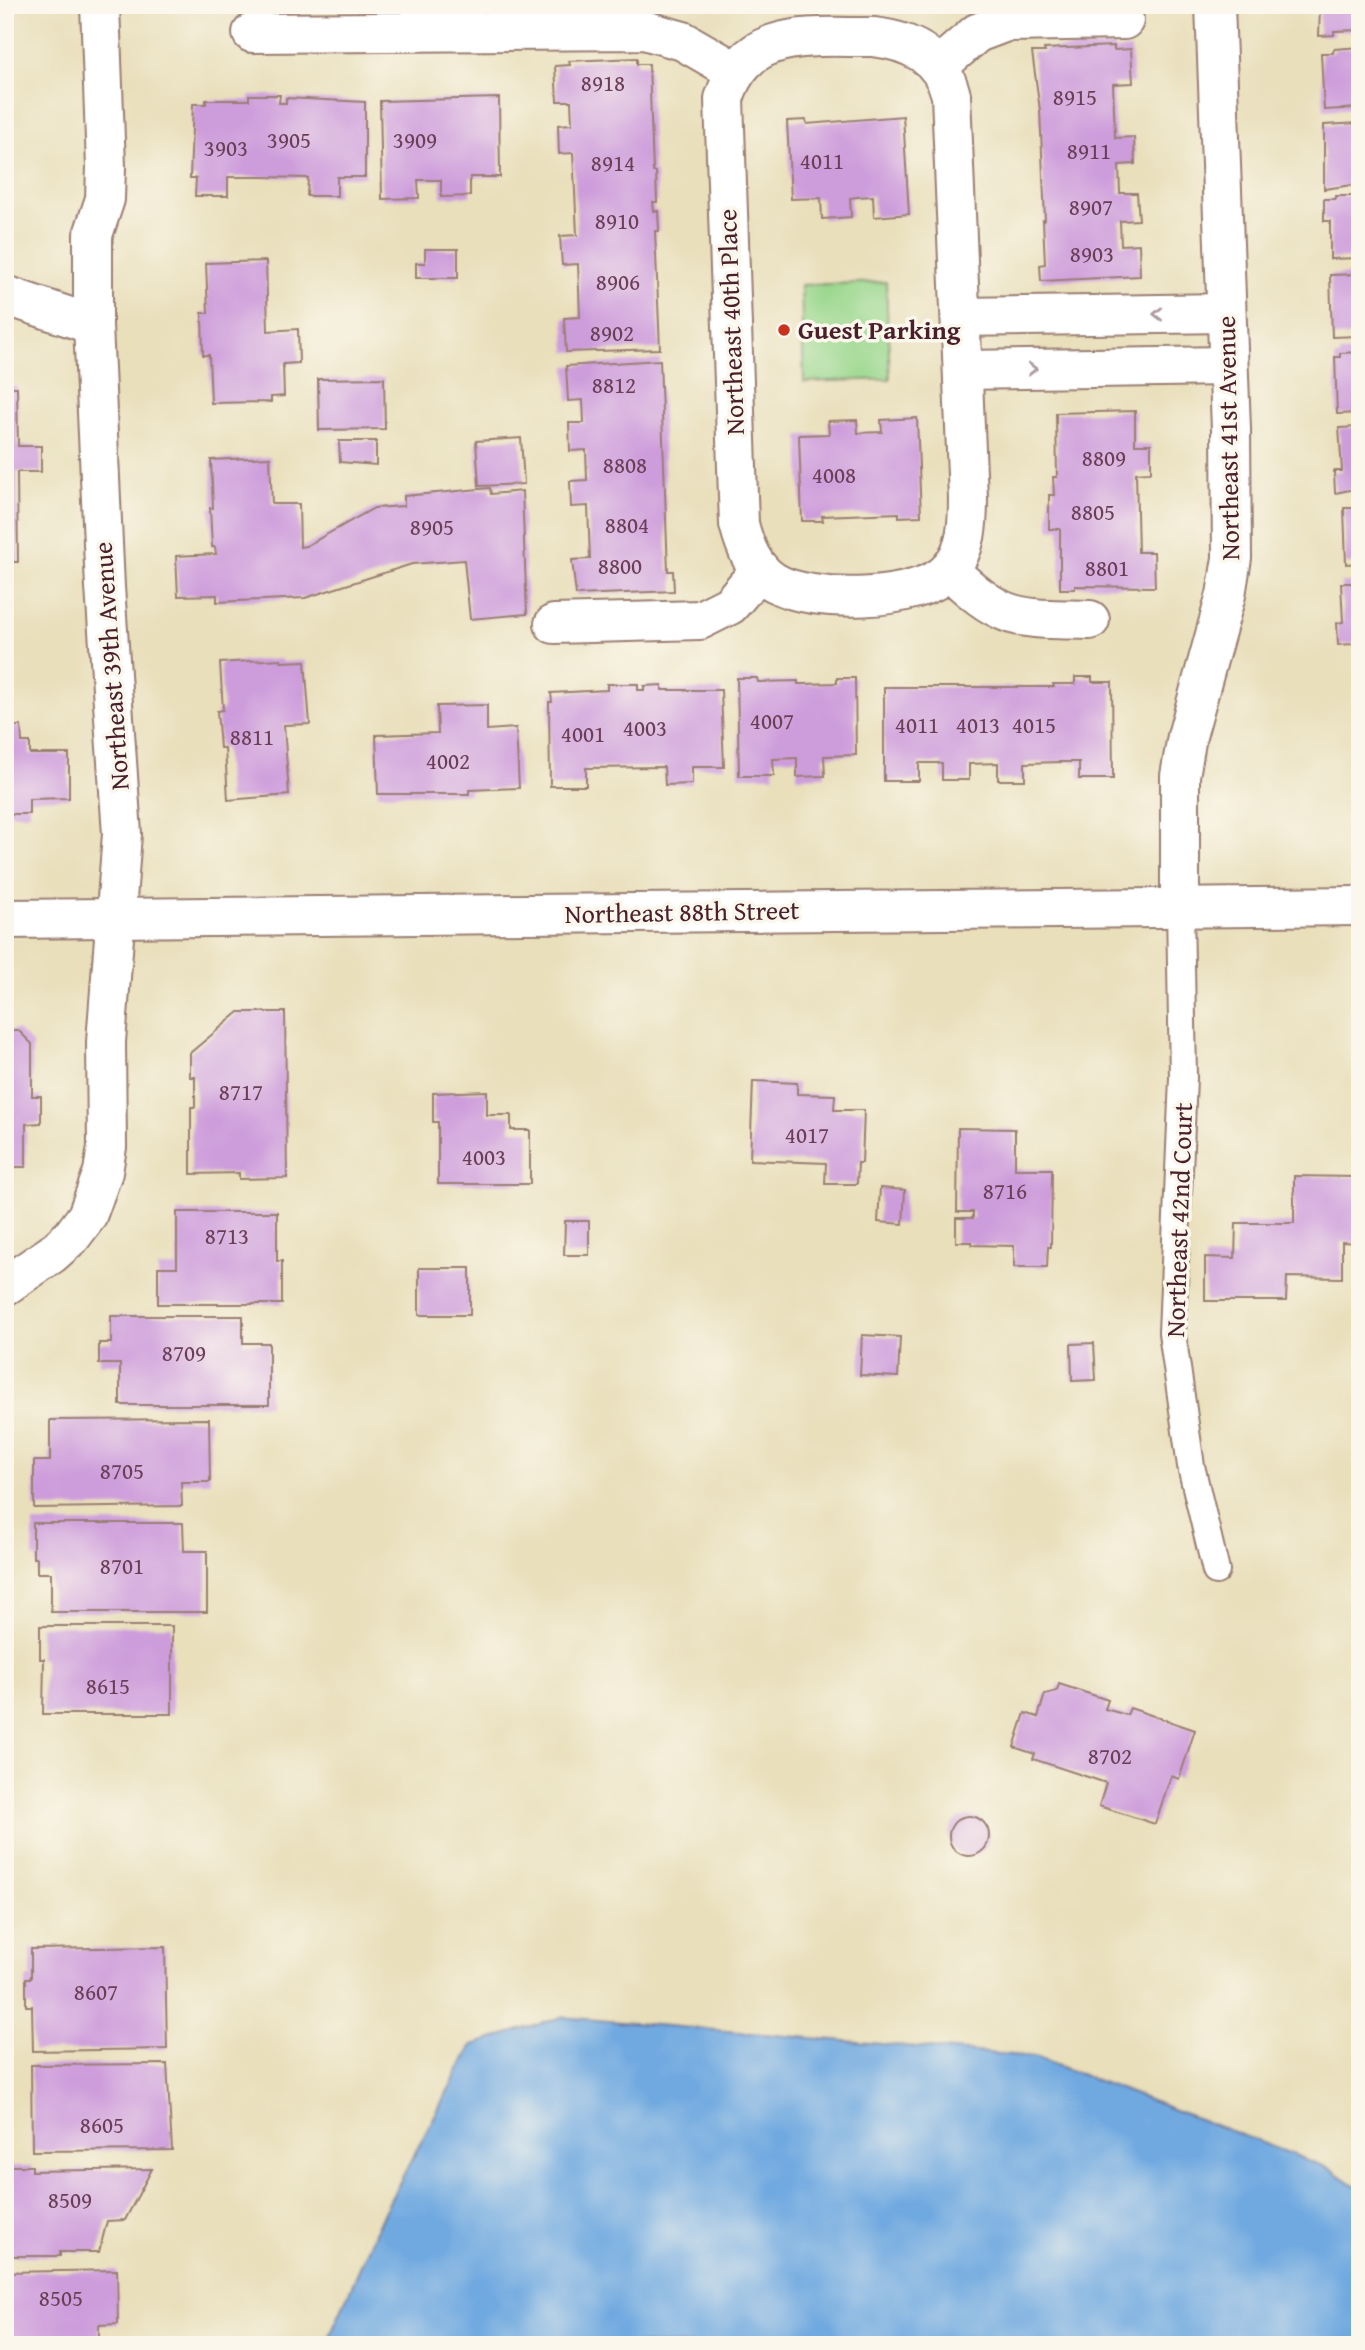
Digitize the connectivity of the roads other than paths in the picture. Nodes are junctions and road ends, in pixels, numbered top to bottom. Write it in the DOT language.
graph roads {
  1 [pos="100,5"];
  2 [pos="1215,5"];
  3 [pos="415,18"];
  4 [pos="1124,20"];
  5 [pos="252,33"];
  6 [pos="939,66"];
  7 [pos="735,71"];
  8 [pos="5,295"];
  9 [pos="1226,313"];
  10 [pos="961,317"];
  11 [pos="93,325"];
  12 [pos="1228,366"];
  13 [pos="964,370"];
  14 [pos="760,570"];
  15 [pos="949,570"];
  16 [pos="1090,620"];
  17 [pos="554,624"];
  18 [pos="1360,906"];
  19 [pos="1180,908"];
  20 [pos="115,917"];
  21 [pos="5,919"];
  22 [pos="5,1286"];
  23 [pos="1216,1571"];
  1 -- 11 [label="street, Northeast 39th Avenue"];
  2 -- 9 [label="street, Northeast 41st Avenue"];
  3 -- 5 [label="street"];
  3 -- 7 [label="street"];
  4 -- 6 [label="street"];
  6 -- 7 [label="street"];
  6 -- 10 [label="street"];
  7 -- 14 [label="street, Northeast 40th Place"];
  8 -- 11 [label="street"];
  9 -- 10 [label="street, one-way"];
  9 -- 12 [label="street, Northeast 41st Avenue"];
  10 -- 13 [label="street"];
  11 -- 20 [label="street, Northeast 39th Avenue"];
  13 -- 12 [label="street, one-way"];
  12 -- 19 [label="street, Northeast 41st Avenue"];
  13 -- 15 [label="street"];
  14 -- 15 [label="street"];
  14 -- 17 [label="street"];
  15 -- 16 [label="street"];
  18 -- 19 [label="street, Northeast 88th Street"];
  19 -- 20 [label="street, Northeast 88th Street"];
  19 -- 23 [label="lane, Northeast 42nd Court"];
  20 -- 21 [label="street, Northeast 88th Street"];
  20 -- 22 [label="street, Northeast 39th Avenue"];
}
